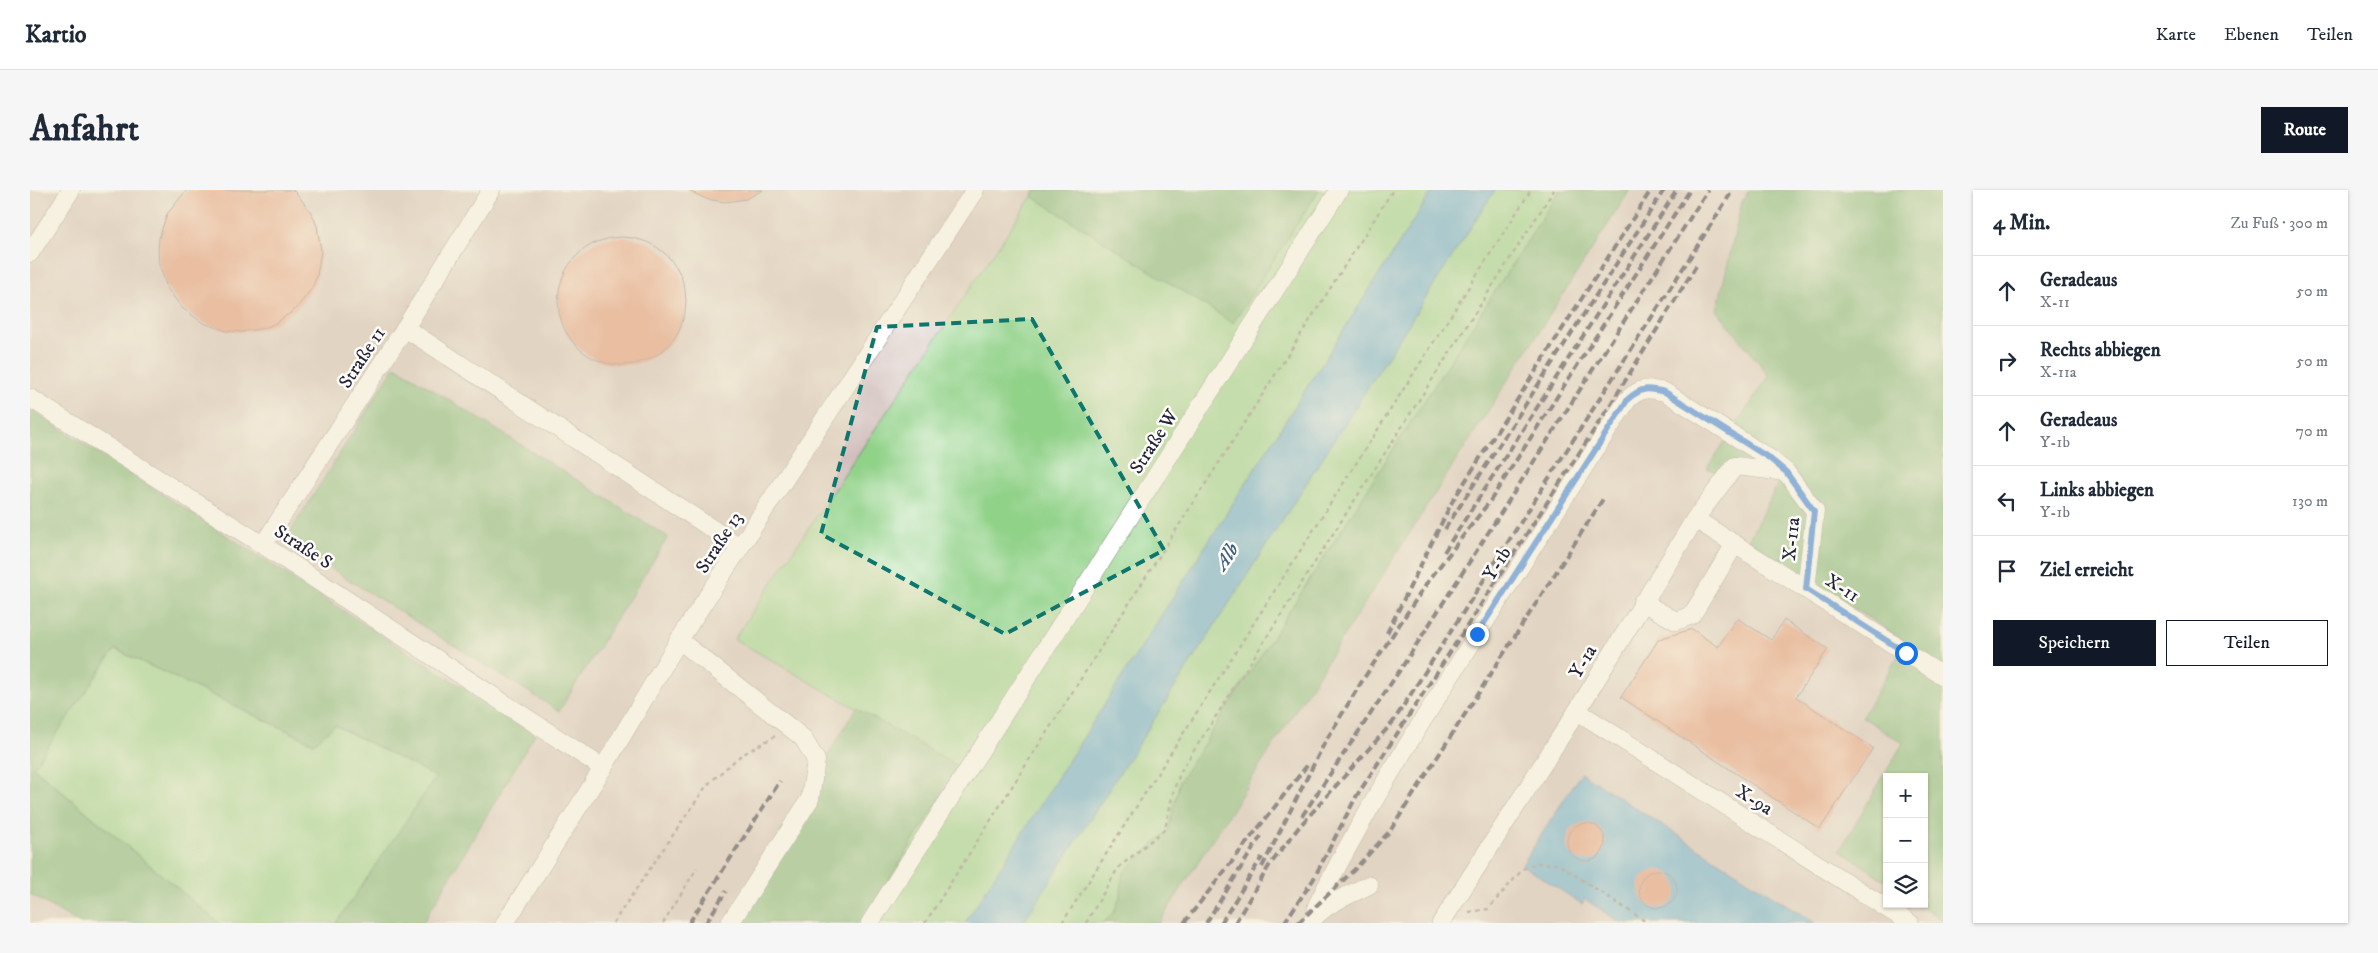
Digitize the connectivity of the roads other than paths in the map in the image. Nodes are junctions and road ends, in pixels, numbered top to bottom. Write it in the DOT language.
graph roads {
  1 [pos="71,190"];
  2 [pos="491,190"];
  3 [pos="975,190"];
  4 [pos="1339,190"];
  5 [pos="30,253"];
  6 [pos="405,328"];
  7 [pos="30,398"];
  8 [pos="1786,472"];
  9 [pos="1695,519"];
  10 [pos="1734,544"];
  11 [pos="263,545"];
  12 [pos="740,547"];
  13 [pos="1806,589"];
  14 [pos="1642,602"];
  15 [pos="679,640"];
  16 [pos="1943,676"];
  17 [pos="1577,711"];
  18 [pos="603,768"];
  19 [pos="1369,885"];
  20 [pos="1446,916"];
  21 [pos="1314,919"];
  22 [pos="505,923"];
  23 [pos="730,923"];
  24 [pos="870,923"];
  25 [pos="1910,923"];
  1 -- 5 [label="street"];
  2 -- 6 [label="street, Straße 11"];
  3 -- 12 [label="street, Straße 13"];
  4 -- 24 [label="street, Straße W"];
  6 -- 11 [label="street, Straße 11"];
  6 -- 12 [label="street"];
  7 -- 11 [label="street, Straße S"];
  8 -- 9 [label="street, Y-1a"];
  8 -- 13 [label="street, X-11a"];
  8 -- 21 [label="street, Y-1b"];
  9 -- 10 [label="street, X-11"];
  9 -- 14 [label="street, Y-1a"];
  10 -- 13 [label="street, X-11"];
  10 -- 14 [label="street"];
  11 -- 18 [label="street, Straße S"];
  12 -- 15 [label="street, Straße 13"];
  13 -- 16 [label="street, X-11"];
  14 -- 17 [label="street, Y-1a"];
  15 -- 18 [label="street, Straße 13"];
  15 -- 23 [label="street"];
  17 -- 20 [label="street, Y-1a"];
  17 -- 25 [label="street, X-9a"];
  18 -- 22 [label="street, Straße 13"];
  19 -- 21 [label="street, Y-1b"];
}
